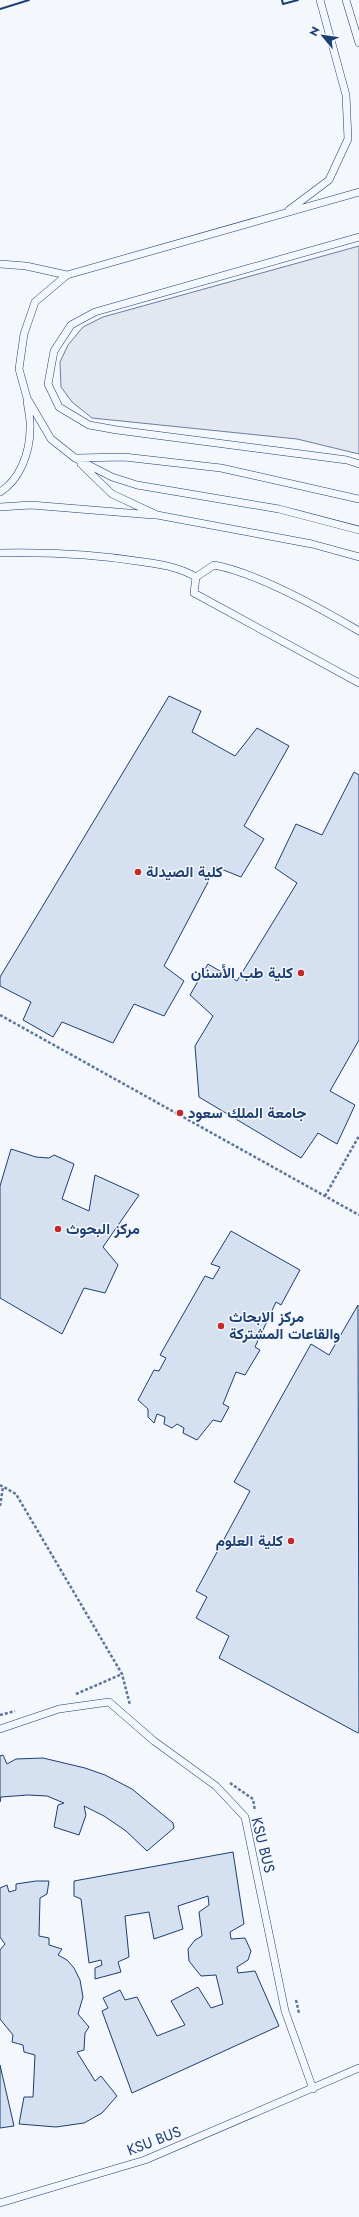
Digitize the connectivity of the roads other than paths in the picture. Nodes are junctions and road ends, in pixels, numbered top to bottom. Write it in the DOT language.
graph roads {
  1 [pos="320,0"];
  2 [pos="346,0"];
  3 [pos="359,43"];
  4 [pos="359,192"];
  5 [pos="284,214"];
  6 [pos="359,237"];
  7 [pos="0,264"];
  8 [pos="67,275"];
  9 [pos="27,398"];
  10 [pos="75,458"];
  11 [pos="359,464"];
  12 [pos="0,492"];
  13 [pos="359,499"];
  14 [pos="0,507"];
  15 [pos="157,515"];
  16 [pos="359,530"];
  17 [pos="0,553"];
  18 [pos="359,557"];
  19 [pos="196,577"];
  20 [pos="359,631"];
  21 [pos="359,683"];
  22 [pos="0,1729"];
  23 [pos="359,2068"];
  24 [pos="313,2089"];
  25 [pos="0,2203"];
  1 -- 5 [label="lane"];
  2 -- 3 [label="lane"];
  4 -- 5 [label="lane"];
  5 -- 8 [label="lane"];
  6 -- 11 [label="lane"];
  7 -- 8 [label="lane"];
  8 -- 9 [label="lane"];
  9 -- 10 [label="lane"];
  9 -- 12 [label="lane"];
  10 -- 13 [label="lane"];
  10 -- 15 [label="lane"];
  10 -- 16 [label="lane"];
  14 -- 15 [label="lane"];
  15 -- 18 [label="lane"];
  17 -- 19 [label="lane"];
  19 -- 20 [label="lane"];
  19 -- 21 [label="lane"];
  22 -- 24 [label="lane, KSU BUS"];
  23 -- 24 [label="lane, KSU BUS"];
  24 -- 25 [label="lane, KSU BUS"];
}
